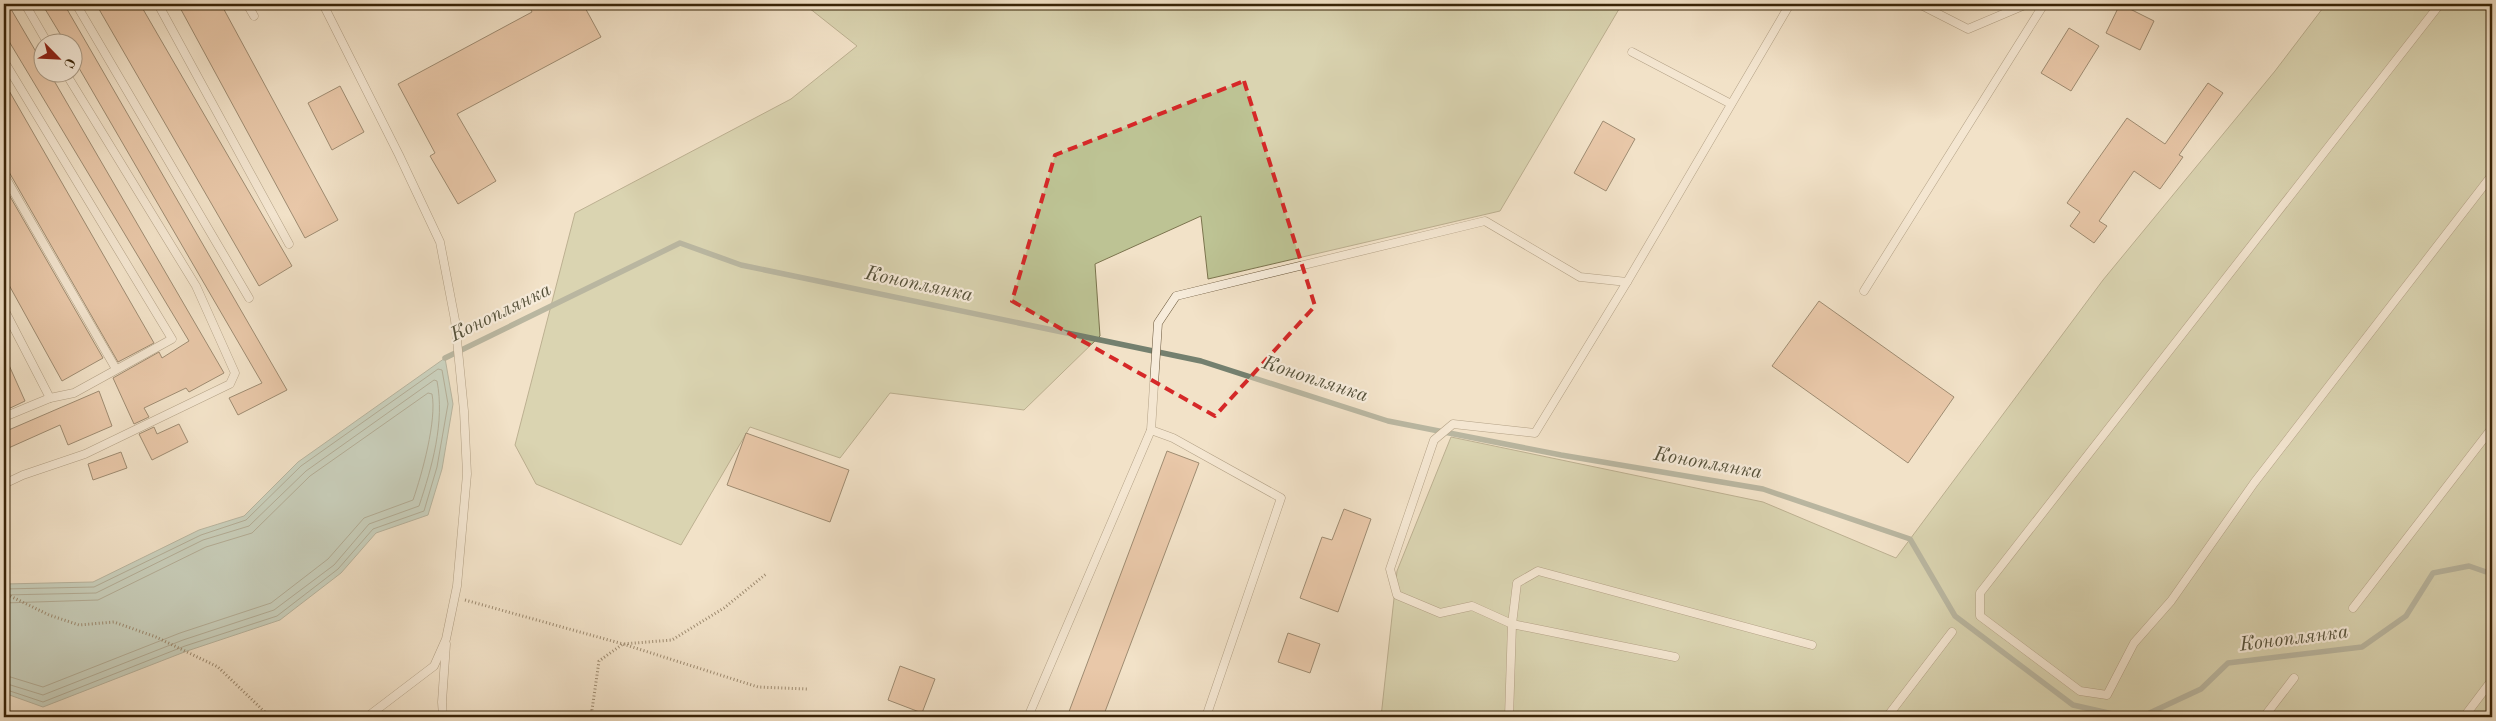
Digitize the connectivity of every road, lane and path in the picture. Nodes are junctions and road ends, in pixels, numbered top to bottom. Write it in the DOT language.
graph roads {
  1 [pos="25,4"];
  2 [pos="76,4"];
  3 [pos="158,4"];
  4 [pos="247,4"];
  5 [pos="323,4"];
  6 [pos="1790,4"];
  7 [pos="1919,4"];
  8 [pos="2027,4"];
  9 [pos="2044,4"];
  10 [pos="2440,4"];
  11 [pos="254,16"];
  12 [pos="41,32"];
  13 [pos="1632,52"];
  14 [pos="4,61"];
  15 [pos="6,70"];
  16 [pos="71,82"];
  17 [pos="1731,104"];
  18 [pos="4,175"];
  19 [pos="2492,175"];
  20 [pos="289,244"];
  21 [pos="1627,282"];
  22 [pos="1864,291"];
  23 [pos="249,298"];
  24 [pos="4,309"];
  25 [pos="116,369"];
  26 [pos="50,398"];
  27 [pos="4,417"];
  28 [pos="2492,428"];
  29 [pos="1152,430"];
  30 [pos="4,484"];
  31 [pos="766,574"];
  32 [pos="4,593"];
  33 [pos="455,597"];
  34 [pos="2354,608"];
  35 [pos="1512,624"];
  36 [pos="1952,632"];
  37 [pos="446,639"];
  38 [pos="623,644"];
  39 [pos="1812,645"];
  40 [pos="1675,657"];
  41 [pos="2294,678"];
  42 [pos="2492,680"];
  43 [pos="806,689"];
  44 [pos="270,717"];
  45 [pos="368,717"];
  46 [pos="443,717"];
  47 [pos="594,717"];
  48 [pos="1028,717"];
  49 [pos="1206,717"];
  50 [pos="1509,717"];
  51 [pos="1887,717"];
  52 [pos="2264,717"];
  53 [pos="2464,717"];
  1 -- 12 [label="lane"];
  2 -- 23 [label="lane"];
  3 -- 20 [label="lane"];
  4 -- 11 [label="lane"];
  5 -- 33 [label="lane"];
  6 -- 17 [label="lane"];
  7 -- 8 [label="lane"];
  9 -- 22 [label="lane"];
  10 -- 19 [label="lane"];
  13 -- 17 [label="lane"];
  14 -- 15 [label="lane"];
  15 -- 25 [label="lane"];
  16 -- 30 [label="lane"];
  17 -- 21 [label="lane"];
  18 -- 25 [label="lane"];
  21 -- 29 [label="lane"];
  21 -- 35 [label="lane"];
  24 -- 26 [label="lane"];
  25 -- 26 [label="lane"];
  26 -- 27 [label="lane"];
  28 -- 34 [label="lane"];
  29 -- 48 [label="lane"];
  29 -- 49 [label="lane"];
  31 -- 38 [label="path"];
  32 -- 44 [label="path"];
  33 -- 37 [label="lane"];
  33 -- 38 [label="path"];
  35 -- 39 [label="lane"];
  35 -- 40 [label="lane"];
  35 -- 50 [label="lane"];
  36 -- 51 [label="lane"];
  37 -- 45 [label="lane"];
  37 -- 46 [label="lane"];
  38 -- 43 [label="path"];
  38 -- 47 [label="path"];
  41 -- 52 [label="lane"];
  42 -- 53 [label="lane"];
}
